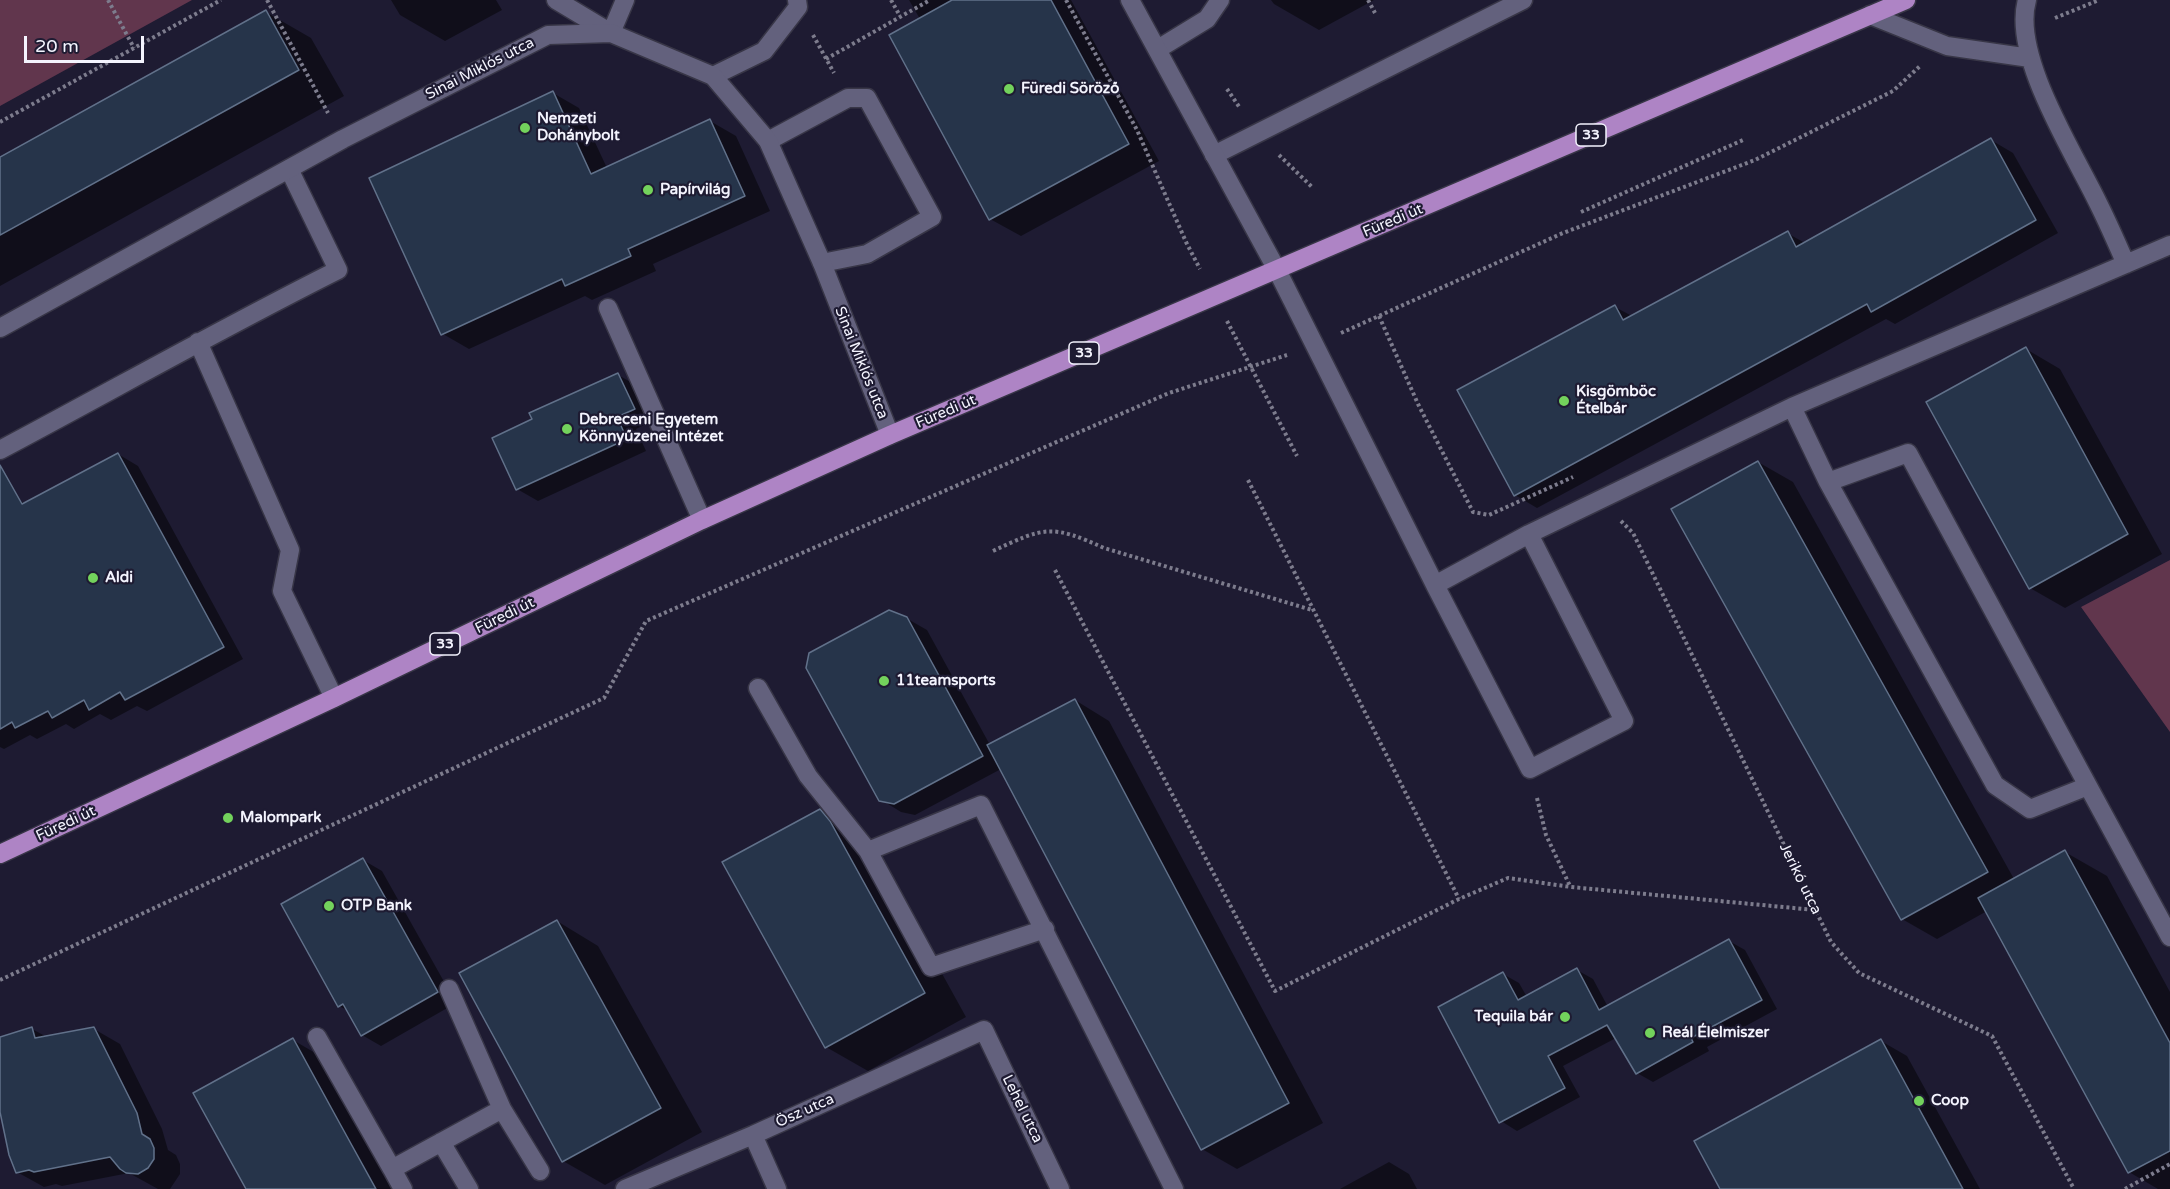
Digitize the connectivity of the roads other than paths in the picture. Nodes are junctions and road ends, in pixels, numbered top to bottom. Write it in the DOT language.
graph roads {
  1 [pos="556,0"];
  2 [pos="625,0"];
  3 [pos="1130,0"];
  4 [pos="1220,0"];
  5 [pos="1523,0"];
  6 [pos="1906,0"];
  7 [pos="2027,0"];
  8 [pos="798,4"];
  9 [pos="1870,15"];
  10 [pos="611,33"];
  11 [pos="1158,49"];
  12 [pos="2030,58"];
  13 [pos="714,76"];
  14 [pos="768,141"];
  15 [pos="1214,154"];
  16 [pos="289,169"];
  17 [pos="2170,245"];
  18 [pos="822,263"];
  19 [pos="2126,264"];
  20 [pos="1277,270"];
  21 [pos="608,308"];
  22 [pos="0,328"];
  23 [pos="198,342"];
  24 [pos="1792,407"];
  25 [pos="890,435"];
  26 [pos="0,450"];
  27 [pos="1828,482"];
  28 [pos="702,520"];
  29 [pos="1529,534"];
  30 [pos="1436,585"];
  31 [pos="758,688"];
  32 [pos="334,698"];
  33 [pos="2088,786"];
  34 [pos="868,851"];
  35 [pos="0,854"];
  36 [pos="1045,929"];
  37 [pos="2170,937"];
  38 [pos="449,988"];
  39 [pos="984,1030"];
  40 [pos="317,1036"];
  41 [pos="502,1109"];
  42 [pos="753,1135"];
  43 [pos="441,1142"];
  44 [pos="392,1168"];
  45 [pos="540,1172"];
  46 [pos="403,1189"];
  47 [pos="469,1189"];
  48 [pos="626,1189"];
  49 [pos="777,1189"];
  50 [pos="1060,1189"];
  51 [pos="1174,1189"];
  1 -- 10 [label="street"];
  2 -- 10 [label="street"];
  3 -- 11 [label="street"];
  4 -- 11 [label="street"];
  5 -- 15 [label="street"];
  6 -- 9 [label="main road, Füredi út / 33"];
  7 -- 12 [label="street"];
  8 -- 13 [label="street"];
  9 -- 12 [label="street"];
  9 -- 20 [label="main road, Füredi út / 33"];
  10 -- 13 [label="street, Sinai Miklós utca"];
  10 -- 16 [label="street, Sinai Miklós utca"];
  11 -- 15 [label="street"];
  12 -- 19 [label="street"];
  13 -- 14 [label="street, Sinai Miklós utca"];
  14 -- 18 [label="street, Sinai Miklós utca"];
  14 -- 18 [label="street"];
  15 -- 20 [label="street"];
  16 -- 22 [label="street, Sinai Miklós utca"];
  16 -- 23 [label="street"];
  17 -- 19 [label="street"];
  18 -- 25 [label="street, Sinai Miklós utca"];
  19 -- 24 [label="street"];
  20 -- 25 [label="main road, Füredi út / 33"];
  20 -- 30 [label="street"];
  21 -- 28 [label="street"];
  23 -- 26 [label="street"];
  23 -- 32 [label="street"];
  24 -- 27 [label="street"];
  24 -- 29 [label="street"];
  25 -- 28 [label="main road, Füredi út / 33"];
  27 -- 33 [label="street"];
  27 -- 33 [label="street"];
  28 -- 32 [label="main road, Füredi út / 33"];
  29 -- 30 [label="street"];
  29 -- 30 [label="street"];
  31 -- 34 [label="street"];
  32 -- 35 [label="main road, Füredi út / 33"];
  33 -- 37 [label="street"];
  34 -- 36 [label="street"];
  34 -- 36 [label="street"];
  36 -- 51 [label="street"];
  38 -- 41 [label="street"];
  39 -- 42 [label="street, Ösz utca"];
  39 -- 50 [label="street, Lehel utca"];
  40 -- 44 [label="street"];
  41 -- 43 [label="street"];
  41 -- 45 [label="street"];
  42 -- 48 [label="street, Ösz utca"];
  42 -- 49 [label="street"];
  43 -- 44 [label="street"];
  43 -- 47 [label="street"];
  44 -- 46 [label="street"];
}
